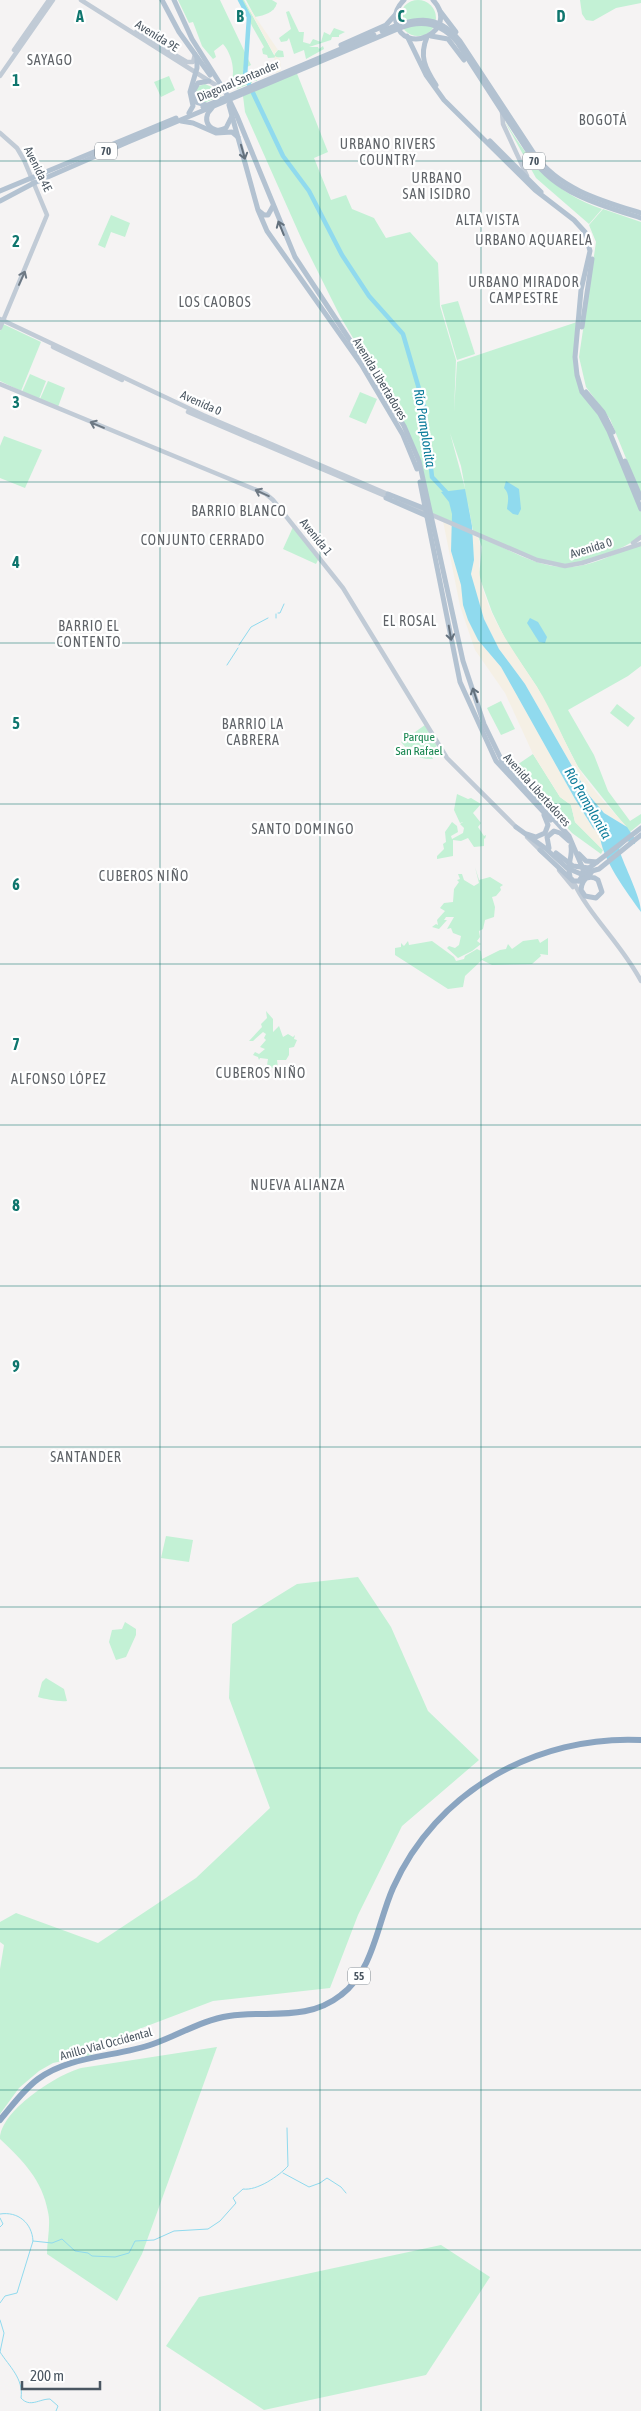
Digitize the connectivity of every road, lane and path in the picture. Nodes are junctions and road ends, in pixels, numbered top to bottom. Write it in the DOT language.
graph roads {
  1 [pos="51,0"];
  2 [pos="81,0"];
  3 [pos="86,0"];
  4 [pos="162,0"];
  5 [pos="174,0"];
  6 [pos="433,0"];
  7 [pos="402,1"];
  8 [pos="439,9"];
  9 [pos="396,13"];
  10 [pos="405,35"];
  11 [pos="429,36"];
  12 [pos="423,49"];
  13 [pos="413,51"];
  14 [pos="331,55"];
  15 [pos="196,56"];
  16 [pos="315,62"];
  17 [pos="474,62"];
  18 [pos="0,71"];
  19 [pos="196,72"];
  20 [pos="476,72"];
  21 [pos="0,76"];
  22 [pos="209,81"];
  23 [pos="222,89"];
  24 [pos="224,100"];
  25 [pos="207,106"];
  26 [pos="215,106"];
  27 [pos="502,112"];
  28 [pos="188,113"];
  29 [pos="232,114"];
  30 [pos="178,121"];
  31 [pos="0,133"];
  32 [pos="238,137"];
  33 [pos="527,176"];
  34 [pos="32,178"];
  35 [pos="0,191"];
  36 [pos="0,201"];
  37 [pos="273,206"];
  38 [pos="258,210"];
  39 [pos="641,213"];
  40 [pos="641,218"];
  41 [pos="291,250"];
  42 [pos="283,256"];
  43 [pos="582,284"];
  44 [pos="588,285"];
  45 [pos="583,296"];
  46 [pos="1,322"];
  47 [pos="0,384"];
  48 [pos="387,496"];
  49 [pos="641,498"];
  50 [pos="426,509"];
  51 [pos="641,509"];
  52 [pos="427,516"];
  53 [pos="641,537"];
  54 [pos="641,544"];
  55 [pos="626,548"];
  56 [pos="463,661"];
  57 [pos="455,665"];
  58 [pos="466,670"];
  59 [pos="457,674"];
  60 [pos="539,806"];
  61 [pos="516,827"];
  62 [pos="641,828"];
  63 [pos="526,835"];
  64 [pos="641,835"];
  65 [pos="572,842"];
  66 [pos="540,850"];
  67 [pos="551,850"];
  68 [pos="580,861"];
  69 [pos="600,862"];
  70 [pos="569,863"];
  71 [pos="593,872"];
  72 [pos="571,878"];
  73 [pos="580,880"];
  74 [pos="579,895"];
  75 [pos="641,981"];
  76 [pos="641,1740"];
  77 [pos="0,2120"];
  1 -- 18 [label="street"];
  1 -- 21 [label="street"];
  2 -- 19 [label="street, Avenida 9E"];
  3 -- 15 [label="street, Avenida 9E"];
  4 -- 15 [label="main road, Avenida Libertadores"];
  5 -- 37 [label="main road, Avenida Libertadores"];
  6 -- 8 [label="main road"];
  7 -- 9 [label="main road"];
  8 -- 11 [label="main road"];
  8 -- 17 [label="main road"];
  9 -- 10 [label="main road"];
  9 -- 16 [label="main road"];
  10 -- 11 [label="main road"];
  10 -- 13 [label="main road"];
  10 -- 16 [label="main road"];
  11 -- 12 [label="main road"];
  11 -- 20 [label="main road"];
  12 -- 13 [label="main road"];
  12 -- 33 [label="main road"];
  13 -- 43 [label="main road"];
  14 -- 16 [label="main road, Diagonal Santander / 70"];
  14 -- 17 [label="main road, Diagonal Santander / 70"];
  14 -- 20 [label="main road, Diagonal Santander / 70"];
  15 -- 19 [label="main road"];
  15 -- 23 [label="main road, Avenida Libertadores"];
  16 -- 24 [label="main road, Diagonal Santander / 70"];
  17 -- 39 [label="main road, 70"];
  19 -- 22 [label="street, Avenida 9E"];
  19 -- 28 [label="main road"];
  20 -- 27 [label="main road, 70"];
  22 -- 23 [label="street, Avenida 9E"];
  22 -- 25 [label="main road"];
  23 -- 29 [label="main road, Avenida Libertadores"];
  24 -- 25 [label="main road, Diagonal Santander / 70"];
  24 -- 26 [label="main road, Diagonal Santander / 70"];
  25 -- 28 [label="main road, Diagonal Santander / 70"];
  26 -- 29 [label="main road"];
  26 -- 30 [label="main road, Diagonal Santander / 70"];
  27 -- 33 [label="street"];
  27 -- 40 [label="main road, 70"];
  28 -- 34 [label="main road, Diagonal Santander / 70"];
  29 -- 32 [label="main road, Avenida Libertadores"];
  30 -- 32 [label="main road"];
  30 -- 34 [label="main road, Diagonal Santander / 70"];
  31 -- 34 [label="street, Avenida 4E"];
  32 -- 38 [label="main road, Avenida Libertadores, one-way"];
  33 -- 44 [label="main road"];
  34 -- 35 [label="main road, Diagonal Santander / 70"];
  34 -- 36 [label="main road, Diagonal Santander / 70"];
  46 -- 34 [label="street, Avenida 4E, one-way"];
  37 -- 38 [label="main road"];
  41 -- 37 [label="main road, Avenida Libertadores, one-way"];
  38 -- 42 [label="main road, Avenida Libertadores"];
  41 -- 42 [label="main road"];
  41 -- 56 [label="main road, Avenida Libertadores"];
  42 -- 50 [label="main road, Avenida Libertadores"];
  43 -- 44 [label="main road"];
  43 -- 45 [label="main road"];
  44 -- 45 [label="main road"];
  45 -- 49 [label="main road"];
  45 -- 51 [label="main road"];
  46 -- 48 [label="street, Avenida 0"];
  61 -- 47 [label="street, Avenida 1, one-way"];
  48 -- 50 [label="main road"];
  48 -- 52 [label="main road"];
  48 -- 55 [label="street, Avenida 0"];
  50 -- 52 [label="main road, Avenida Libertadores"];
  52 -- 57 [label="main road, Avenida Libertadores, one-way"];
  53 -- 55 [label="street, Avenida 0"];
  54 -- 55 [label="street, Avenida 0"];
  56 -- 57 [label="main road"];
  56 -- 58 [label="main road, Avenida Libertadores"];
  57 -- 59 [label="main road, Avenida Libertadores"];
  58 -- 59 [label="main road"];
  65 -- 58 [label="main road, Avenida Libertadores, one-way"];
  59 -- 60 [label="main road, Avenida Libertadores"];
  60 -- 63 [label="main road"];
  60 -- 65 [label="main road, Avenida Libertadores"];
  61 -- 63 [label="main road"];
  62 -- 69 [label="main road"];
  63 -- 66 [label="street"];
  63 -- 67 [label="main road"];
  64 -- 71 [label="main road"];
  65 -- 67 [label="main road"];
  65 -- 68 [label="main road, Avenida Libertadores"];
  65 -- 69 [label="main road"];
  65 -- 70 [label="main road, Avenida Libertadores"];
  66 -- 72 [label="main road"];
  66 -- 74 [label="street"];
  67 -- 69 [label="main road"];
  67 -- 71 [label="main road"];
  68 -- 70 [label="main road"];
  68 -- 73 [label="main road"];
  70 -- 72 [label="main road, Avenida Libertadores"];
  71 -- 73 [label="main road"];
  72 -- 73 [label="main road"];
  72 -- 74 [label="street"];
  73 -- 74 [label="street"];
  74 -- 75 [label="street"];
  76 -- 77 [label="highway, Anillo Vial Occidental / 55"];
}
